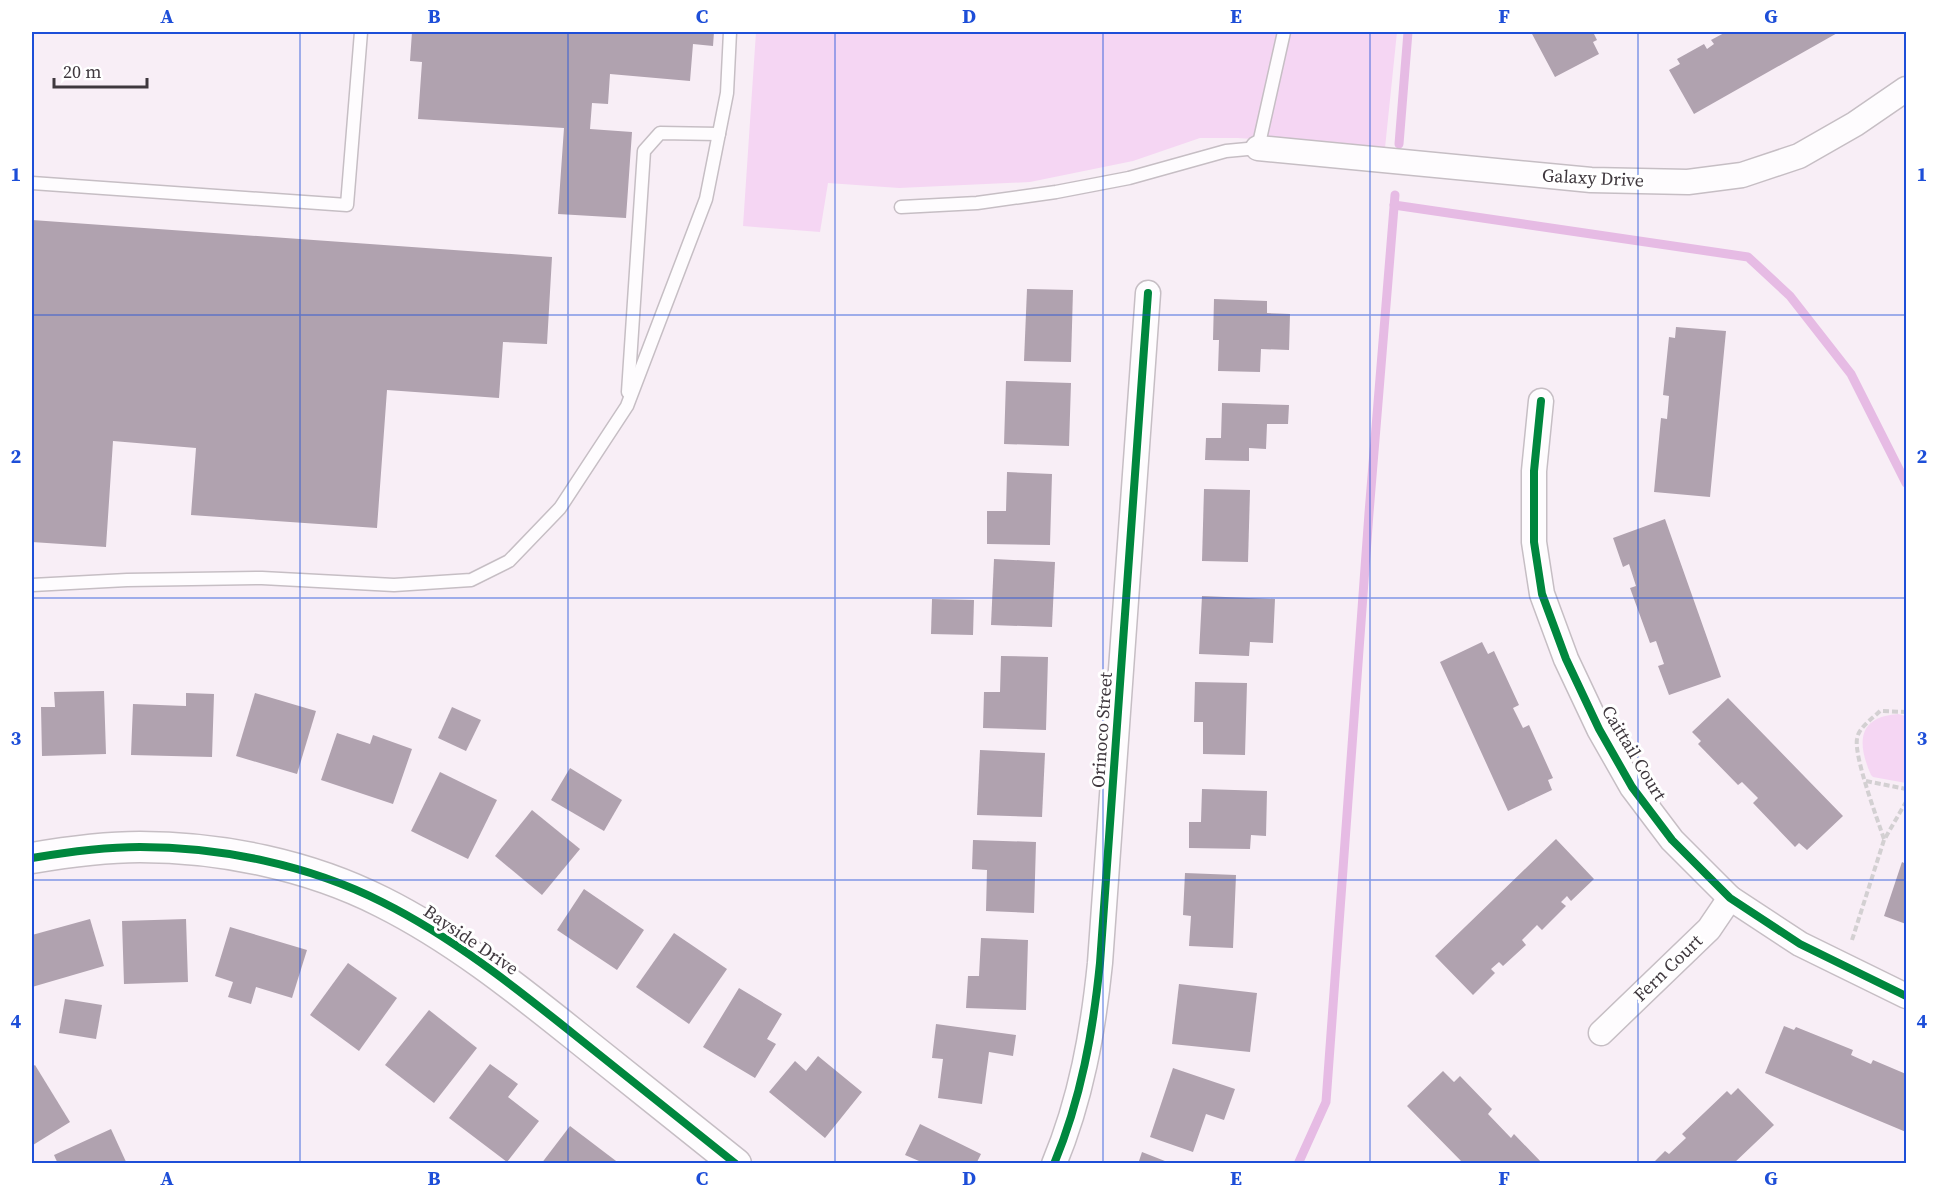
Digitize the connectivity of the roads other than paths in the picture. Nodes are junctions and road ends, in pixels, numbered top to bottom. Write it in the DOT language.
graph roads {
  1 [pos="360,32"];
  2 [pos="729,32"];
  3 [pos="1284,32"];
  4 [pos="1906,89"];
  5 [pos="719,134"];
  6 [pos="1258,148"];
  7 [pos="32,183"];
  8 [pos="902,207"];
  9 [pos="1148,292"];
  10 [pos="1541,401"];
  11 [pos="627,406"];
  12 [pos="32,585"];
  13 [pos="32,858"];
  14 [pos="1730,898"];
  15 [pos="1906,996"];
  16 [pos="1601,1033"];
  17 [pos="736,1164"];
  18 [pos="1054,1164"];
  1 -- 7 [label="lane"];
  2 -- 5 [label="lane"];
  3 -- 6 [label="lane"];
  4 -- 6 [label="street, Galaxy Drive"];
  5 -- 11 [label="lane"];
  5 -- 11 [label="lane"];
  6 -- 8 [label="lane"];
  9 -- 18 [label="street, Orinoco Street"];
  10 -- 14 [label="street, Caittail Court"];
  11 -- 12 [label="lane"];
  13 -- 17 [label="street, Bayside Drive"];
  14 -- 15 [label="street, Caittail Court"];
  14 -- 16 [label="street, Fern Court"];
}
